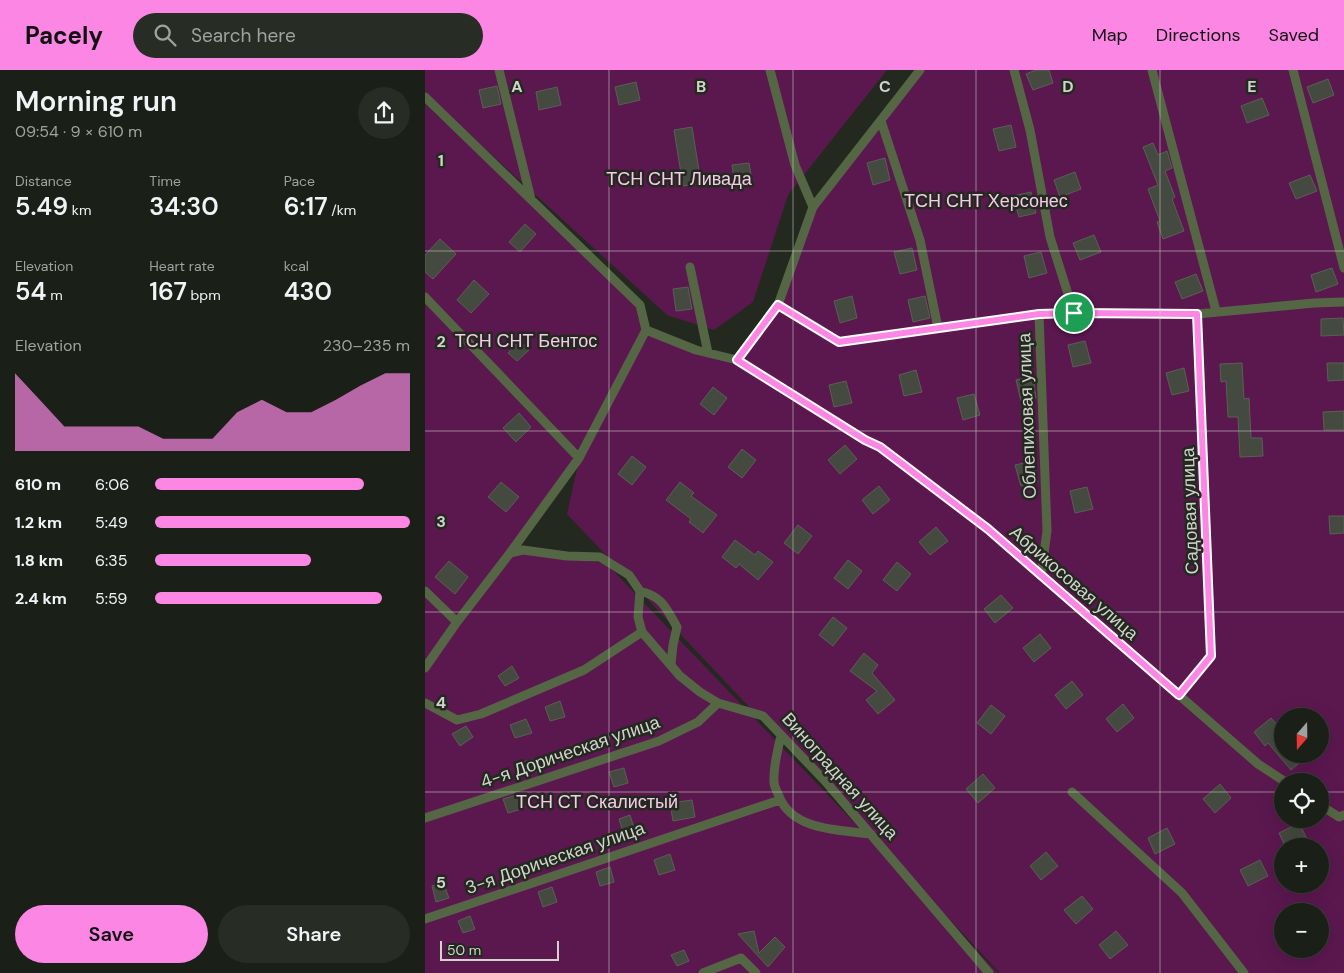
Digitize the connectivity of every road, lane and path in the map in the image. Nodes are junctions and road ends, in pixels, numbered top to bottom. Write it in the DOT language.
graph roads {
  1 [pos="499,70"];
  2 [pos="770,70"];
  3 [pos="920,70"];
  4 [pos="1014,70"];
  5 [pos="1152,70"];
  6 [pos="1293,70"];
  7 [pos="425,97"];
  8 [pos="881,121"];
  9 [pos="531,200"];
  10 [pos="813,207"];
  11 [pos="690,268"];
  12 [pos="1344,268"];
  13 [pos="425,297"];
  14 [pos="1344,302"];
  15 [pos="778,305"];
  16 [pos="1217,311"];
  17 [pos="1074,313"];
  18 [pos="1039,314"];
  19 [pos="1197,314"];
  20 [pos="938,328"];
  21 [pos="646,330"];
  22 [pos="708,353"];
  23 [pos="737,360"];
  24 [pos="579,458"];
  25 [pos="510,553"];
  26 [pos="1041,576"];
  27 [pos="425,590"];
  28 [pos="640,591"];
  29 [pos="457,622"];
  30 [pos="642,632"];
  31 [pos="671,664"];
  32 [pos="425,668"];
  33 [pos="1179,695"];
  34 [pos="718,702"];
  35 [pos="425,703"];
  36 [pos="781,735"];
  37 [pos="1274,774"];
  38 [pos="1072,792"];
  39 [pos="780,800"];
  40 [pos="1329,811"];
  41 [pos="1344,816"];
  42 [pos="425,818"];
  43 [pos="871,834"];
  44 [pos="425,919"];
  45 [pos="703,973"];
  46 [pos="756,973"];
  47 [pos="989,973"];
  48 [pos="1244,973"];
  1 -- 9 [label="lane"];
  2 -- 10 [label="lane"];
  3 -- 8 [label="lane"];
  4 -- 17 [label="lane"];
  5 -- 16 [label="lane"];
  6 -- 12 [label="lane"];
  7 -- 9 [label="lane"];
  8 -- 10 [label="lane"];
  8 -- 20 [label="lane"];
  9 -- 21 [label="lane"];
  10 -- 15 [label="lane"];
  11 -- 22 [label="lane"];
  13 -- 24 [label="lane"];
  14 -- 16 [label="lane"];
  15 -- 20 [label="lane"];
  15 -- 23 [label="lane"];
  16 -- 19 [label="lane"];
  17 -- 18 [label="lane"];
  17 -- 19 [label="lane"];
  18 -- 20 [label="lane"];
  18 -- 26 [label="lane, Облепиховая улица"];
  19 -- 33 [label="lane, Садовая улица"];
  21 -- 22 [label="lane, Абрикосовая улица"];
  21 -- 24 [label="lane"];
  22 -- 23 [label="lane, Абрикосовая улица"];
  23 -- 26 [label="lane, Абрикосовая улица"];
  24 -- 25 [label="lane"];
  25 -- 28 [label="lane"];
  25 -- 29 [label="lane"];
  26 -- 33 [label="lane, Абрикосовая улица"];
  27 -- 29 [label="lane"];
  28 -- 30 [label="lane"];
  28 -- 31 [label="lane"];
  29 -- 32 [label="lane"];
  30 -- 31 [label="lane, Виноградная улица"];
  30 -- 35 [label="lane"];
  31 -- 34 [label="lane, Виноградная улица"];
  33 -- 37 [label="lane, Абрикосовая улица"];
  34 -- 36 [label="lane, Виноградная улица"];
  34 -- 42 [label="lane, 4-я Дорическая улица"];
  36 -- 39 [label="lane"];
  36 -- 43 [label="lane, Виноградная улица"];
  38 -- 48 [label="lane"];
  39 -- 43 [label="lane"];
  39 -- 44 [label="lane, 3-я Дорическая улица"];
  40 -- 41 [label="lane"];
  43 -- 47 [label="lane, Виноградная улица"];
  45 -- 46 [label="lane"];
}
